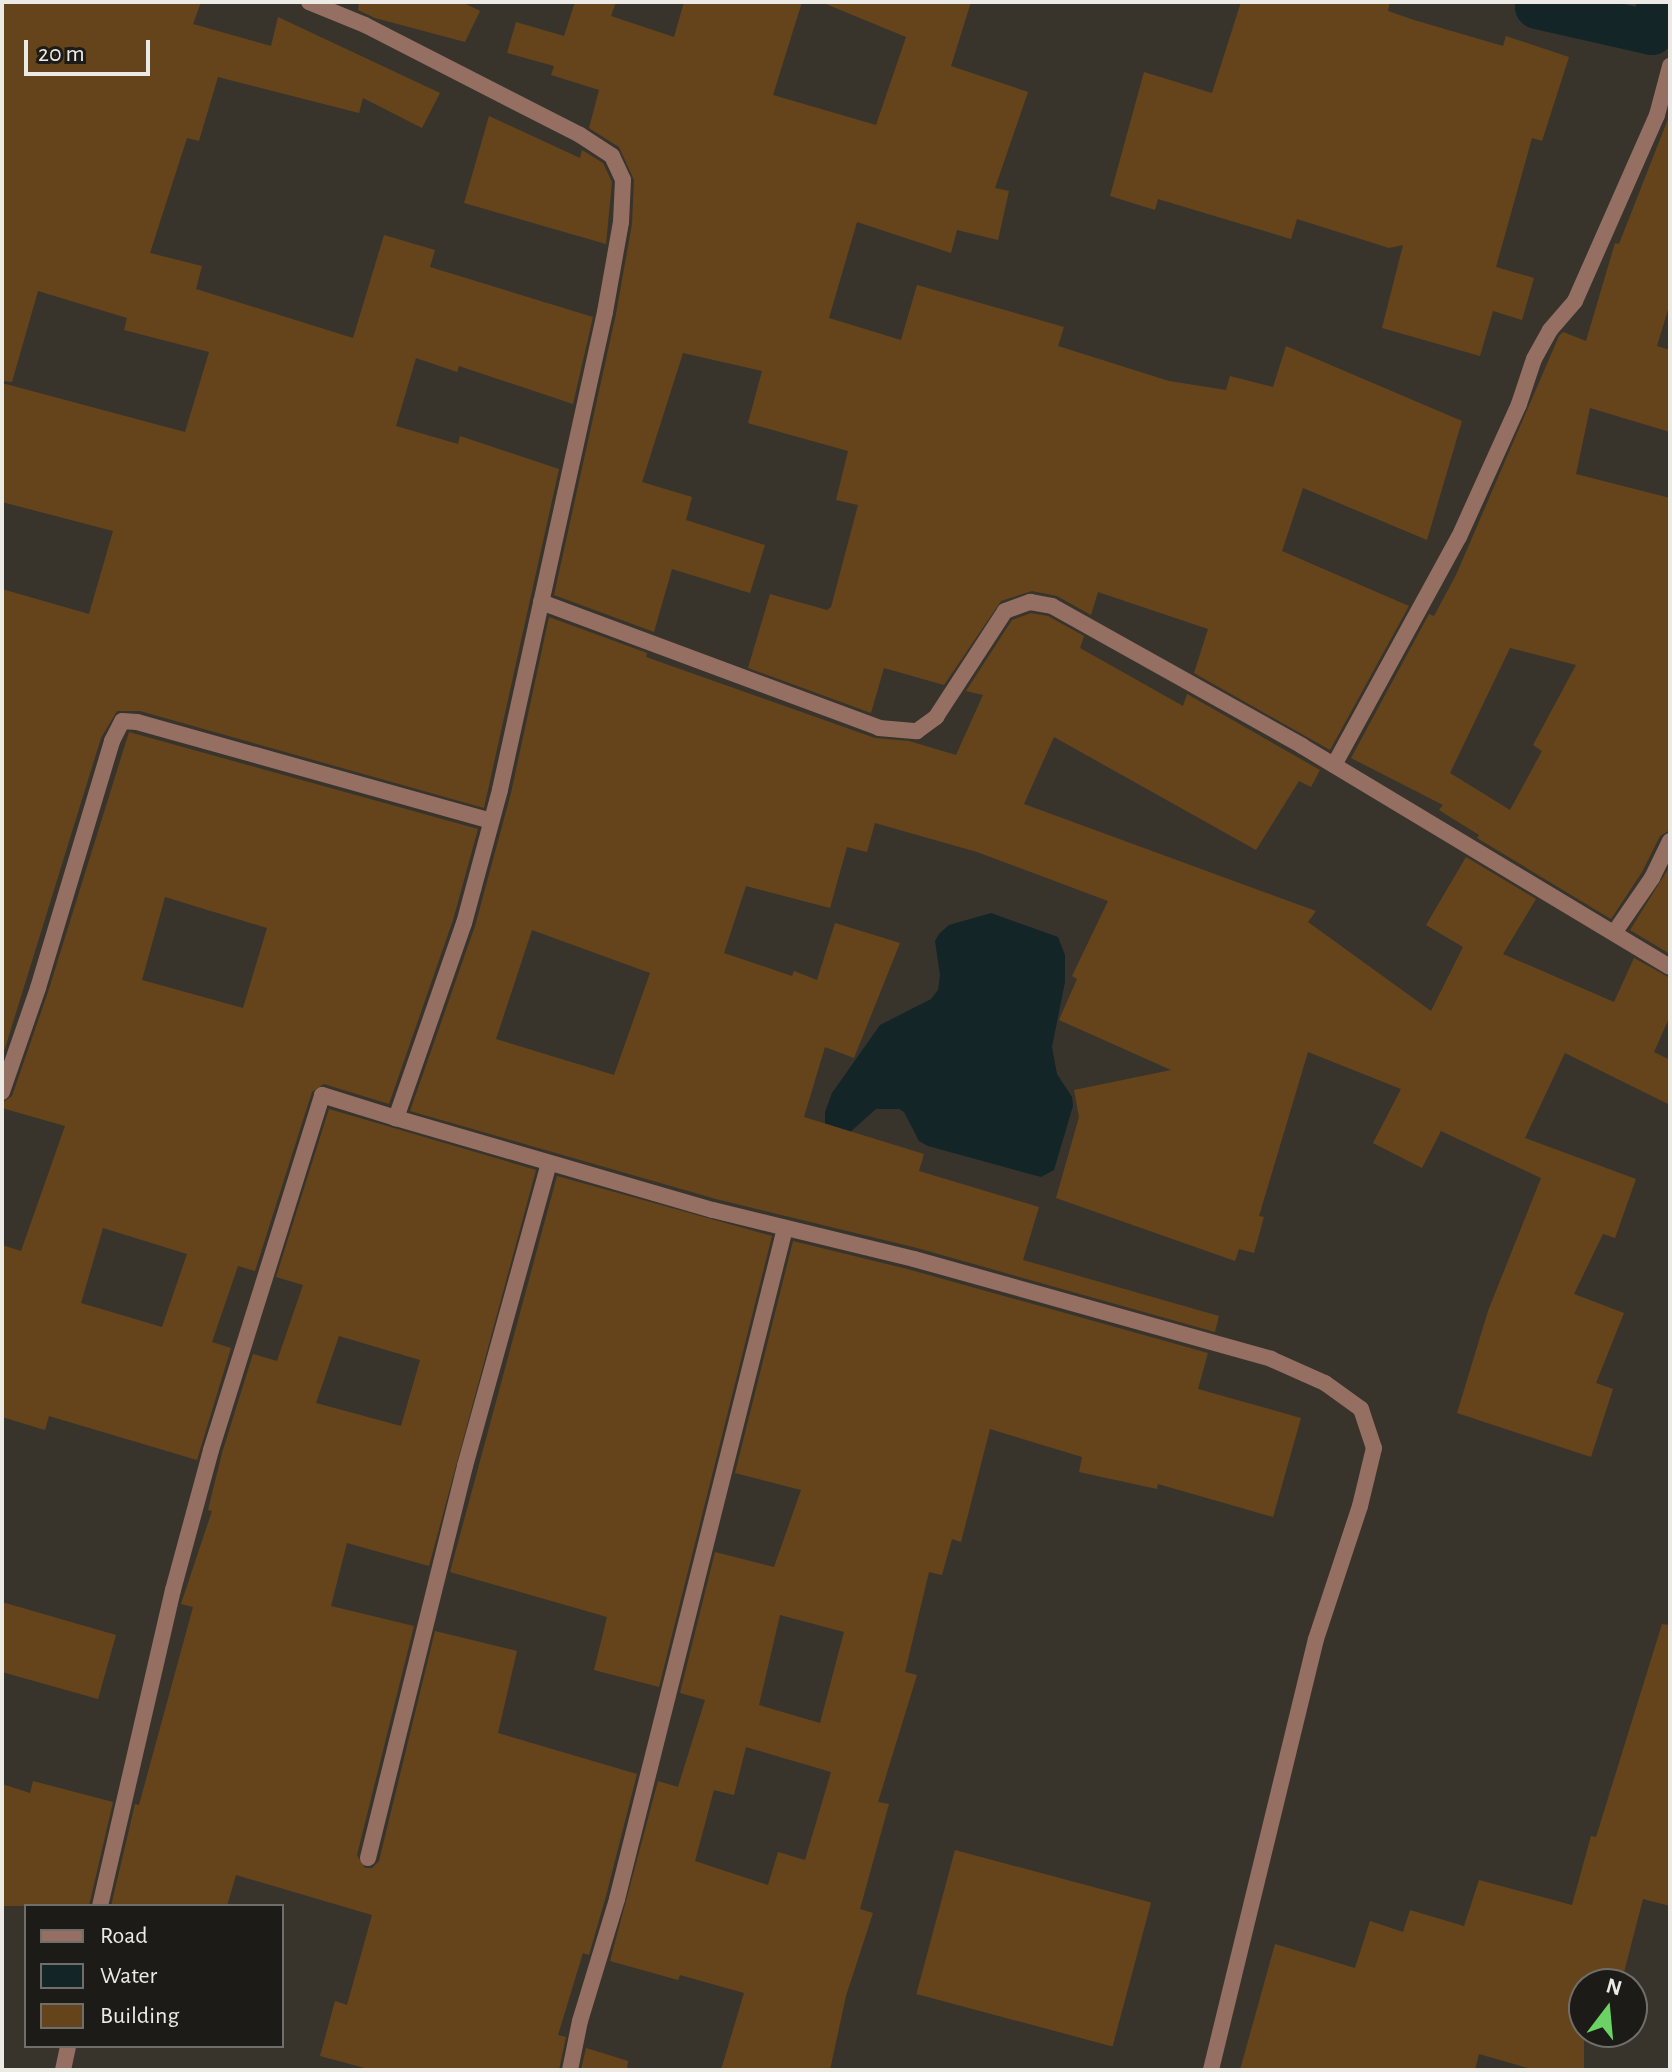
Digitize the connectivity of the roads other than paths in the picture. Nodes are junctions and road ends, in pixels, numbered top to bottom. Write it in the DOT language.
graph roads {
  1 [pos="309,2"];
  2 [pos="1670,66"];
  3 [pos="541,602"];
  4 [pos="1334,765"];
  5 [pos="491,821"];
  6 [pos="1670,841"];
  7 [pos="1614,933"];
  8 [pos="1670,967"];
  9 [pos="2,1092"];
  10 [pos="396,1118"];
  11 [pos="549,1164"];
  12 [pos="785,1228"];
  13 [pos="368,1858"];
  14 [pos="100,1904"];
  15 [pos="68,2048"];
  16 [pos="63,2070"];
  17 [pos="570,2070"];
  18 [pos="1211,2070"];
  1 -- 3 [label="street"];
  2 -- 4 [label="street"];
  3 -- 4 [label="street"];
  3 -- 5 [label="street"];
  4 -- 7 [label="street"];
  5 -- 9 [label="street"];
  5 -- 10 [label="street"];
  6 -- 7 [label="street"];
  7 -- 8 [label="street"];
  10 -- 11 [label="street"];
  10 -- 14 [label="street"];
  11 -- 12 [label="street"];
  11 -- 13 [label="street"];
  12 -- 17 [label="street"];
  12 -- 18 [label="street"];
  15 -- 16 [label="street"];
}
